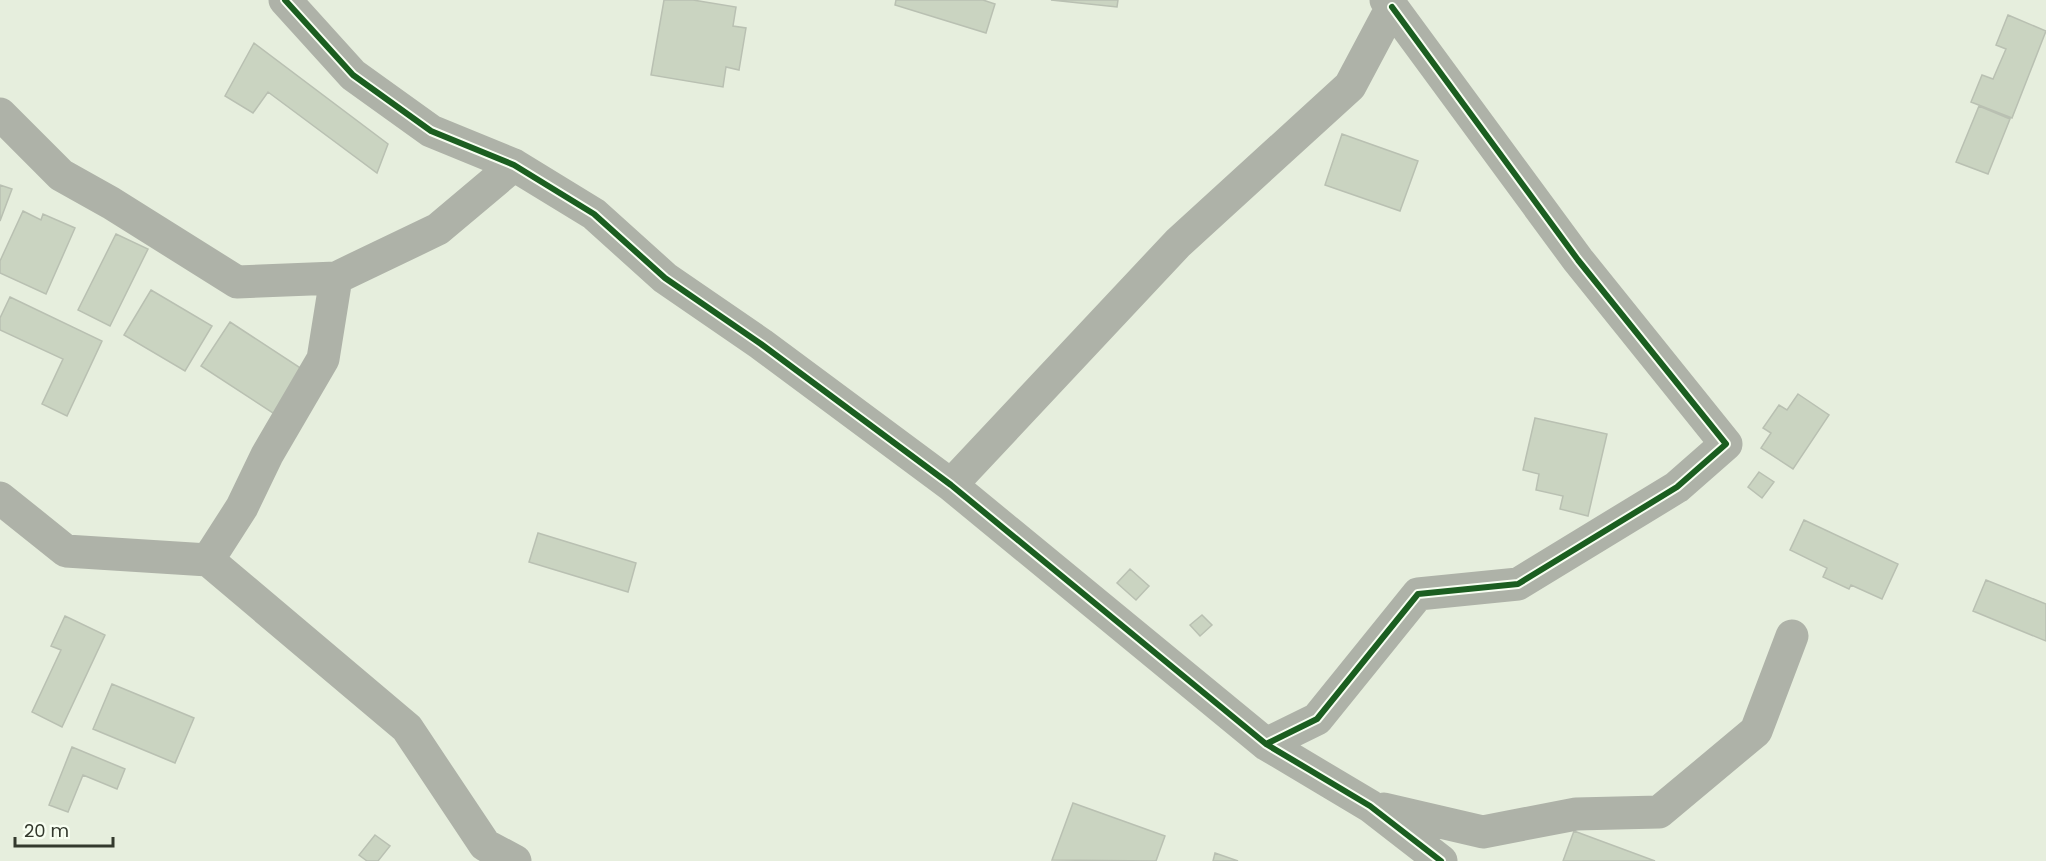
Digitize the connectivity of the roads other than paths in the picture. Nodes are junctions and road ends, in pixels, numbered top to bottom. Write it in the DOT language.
graph roads {
  1 [pos="285,0"];
  2 [pos="1389,3"];
  3 [pos="0,114"];
  4 [pos="514,165"];
  5 [pos="336,278"];
  6 [pos="951,485"];
  7 [pos="0,498"];
  8 [pos="208,560"];
  9 [pos="1792,636"];
  10 [pos="1266,744"];
  11 [pos="1370,806"];
  12 [pos="514,861"];
  13 [pos="1441,861"];
  1 -- 4 [label="street"];
  2 -- 6 [label="street"];
  2 -- 10 [label="street"];
  3 -- 5 [label="street"];
  4 -- 5 [label="street"];
  4 -- 6 [label="street"];
  5 -- 8 [label="street"];
  6 -- 10 [label="street"];
  7 -- 8 [label="street"];
  8 -- 12 [label="street"];
  9 -- 11 [label="street"];
  10 -- 11 [label="street"];
  11 -- 13 [label="street"];
}
